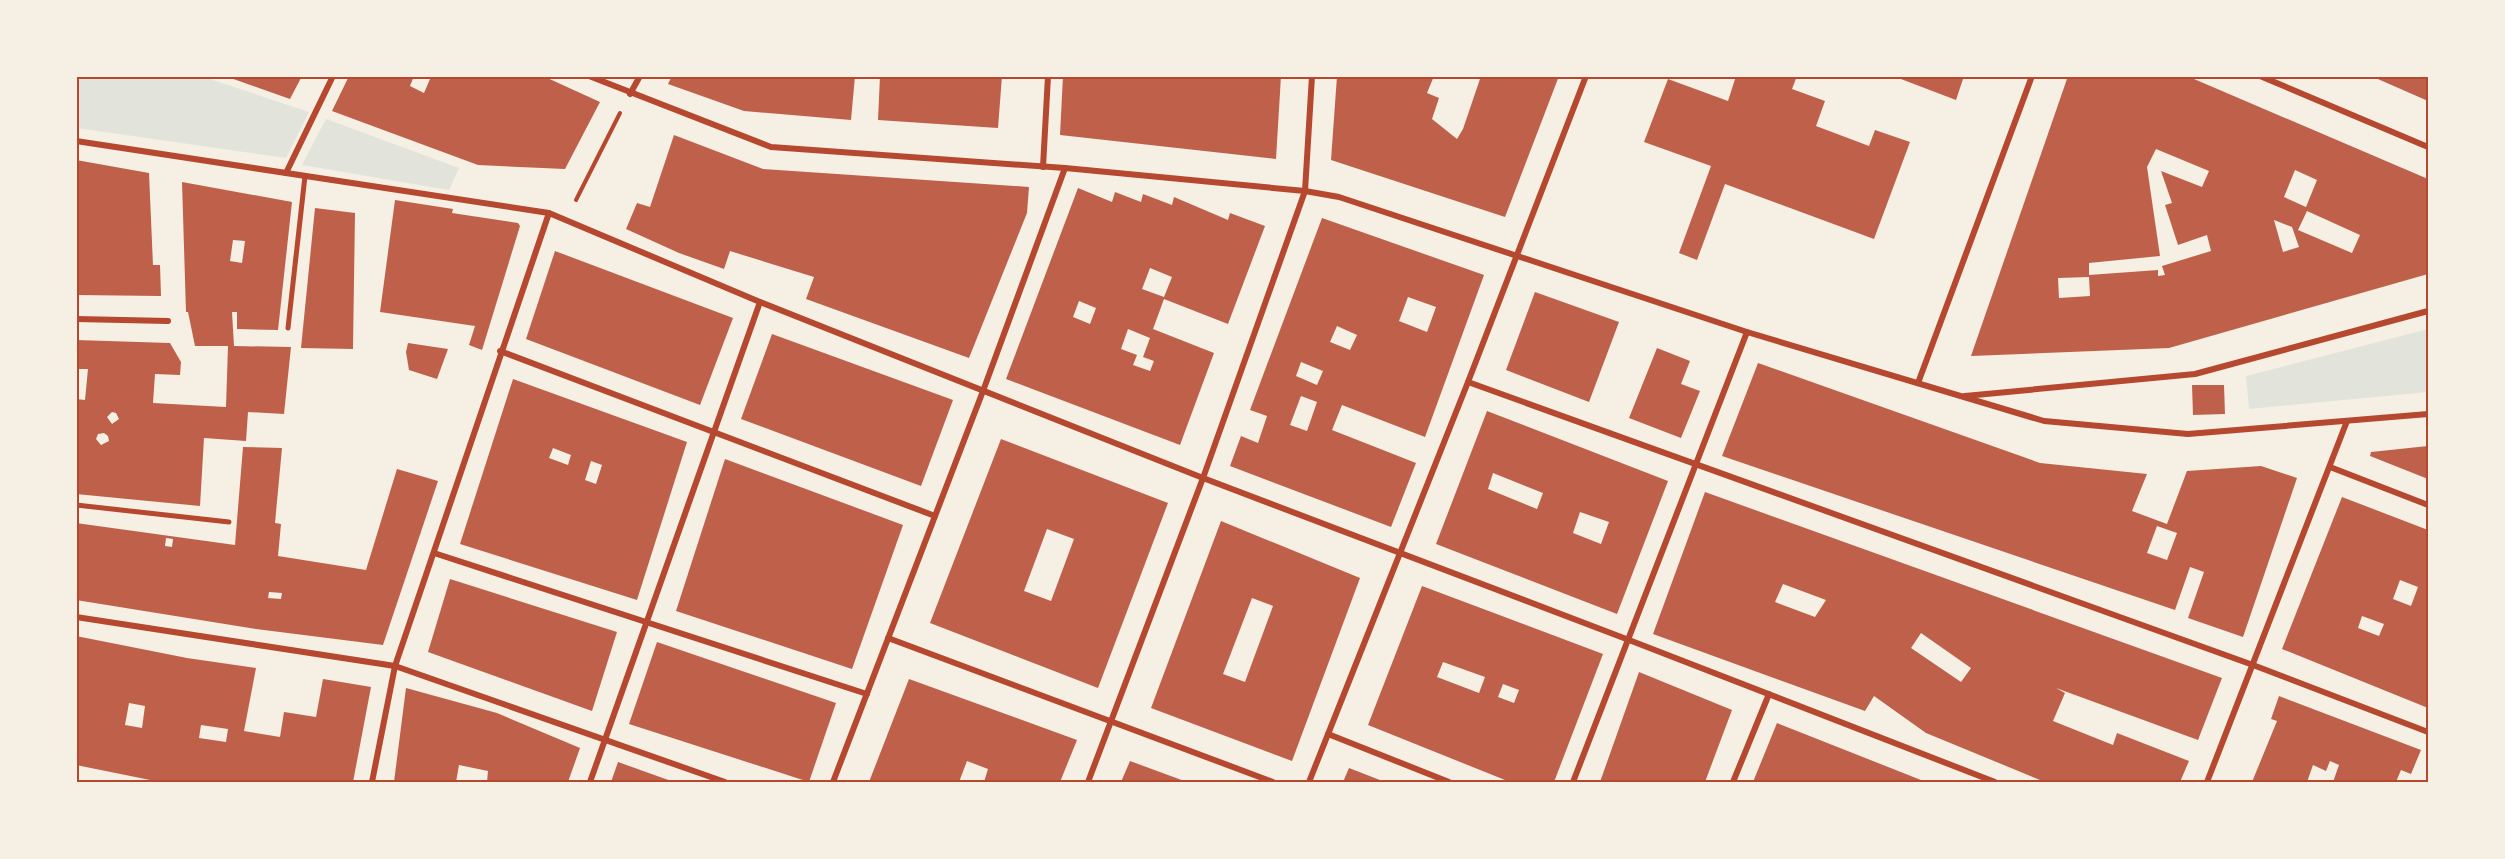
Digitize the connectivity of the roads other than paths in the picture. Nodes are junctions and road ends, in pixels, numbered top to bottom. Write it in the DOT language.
graph roads {
  1 [pos="333,76"];
  2 [pos="589,76"];
  3 [pos="640,76"];
  4 [pos="1048,76"];
  5 [pos="1312,76"];
  6 [pos="1586,76"];
  7 [pos="2032,76"];
  8 [pos="2260,76"];
  9 [pos="630,94"];
  10 [pos="76,141"];
  11 [pos="2428,147"];
  12 [pos="1043,167"];
  13 [pos="1065,168"];
  14 [pos="286,173"];
  15 [pos="305,176"];
  16 [pos="1305,191"];
  17 [pos="549,213"];
  18 [pos="1517,256"];
  19 [pos="760,302"];
  20 [pos="2428,310"];
  21 [pos="76,319"];
  22 [pos="168,321"];
  23 [pos="288,328"];
  24 [pos="1747,332"];
  25 [pos="500,351"];
  26 [pos="1468,382"];
  27 [pos="1918,383"];
  28 [pos="983,391"];
  29 [pos="1961,396"];
  30 [pos="2428,414"];
  31 [pos="2348,421"];
  32 [pos="714,432"];
  33 [pos="1696,465"];
  34 [pos="2330,467"];
  35 [pos="1203,478"];
  36 [pos="76,504"];
  37 [pos="2428,505"];
  38 [pos="935,516"];
  39 [pos="229,522"];
  40 [pos="434,553"];
  41 [pos="1400,554"];
  42 [pos="76,617"];
  43 [pos="647,623"];
  44 [pos="888,638"];
  45 [pos="1629,640"];
  46 [pos="2253,665"];
  47 [pos="395,666"];
  48 [pos="867,694"];
  49 [pos="1769,694"];
  50 [pos="1111,722"];
  51 [pos="2428,732"];
  52 [pos="1328,734"];
  53 [pos="605,741"];
  54 [pos="372,783"];
  55 [pos="590,783"];
  56 [pos="725,783"];
  57 [pos="833,783"];
  58 [pos="1088,783"];
  59 [pos="1273,783"];
  60 [pos="1309,783"];
  61 [pos="1449,783"];
  62 [pos="1573,783"];
  63 [pos="1733,783"];
  64 [pos="1995,783"];
  65 [pos="2207,783"];
  1 -- 14 [label="street"];
  2 -- 9 [label="street"];
  3 -- 9 [label="street"];
  4 -- 12 [label="street"];
  5 -- 16 [label="street"];
  6 -- 18 [label="street"];
  7 -- 27 [label="street"];
  8 -- 11 [label="street"];
  9 -- 12 [label="street"];
  10 -- 14 [label="street"];
  12 -- 13 [label="street"];
  13 -- 16 [label="street"];
  13 -- 28 [label="street"];
  14 -- 15 [label="street"];
  15 -- 17 [label="street"];
  15 -- 23 [label="street"];
  16 -- 18 [label="street"];
  16 -- 35 [label="street"];
  17 -- 19 [label="street"];
  17 -- 25 [label="street"];
  18 -- 24 [label="street"];
  18 -- 26 [label="street"];
  19 -- 28 [label="street"];
  19 -- 32 [label="street"];
  20 -- 29 [label="street"];
  21 -- 22 [label="street"];
  24 -- 27 [label="street"];
  24 -- 33 [label="street"];
  25 -- 32 [label="street"];
  25 -- 40 [label="street"];
  26 -- 33 [label="street"];
  26 -- 41 [label="street"];
  27 -- 29 [label="street"];
  28 -- 35 [label="street"];
  28 -- 38 [label="street"];
  29 -- 31 [label="street"];
  30 -- 31 [label="street"];
  31 -- 34 [label="street"];
  32 -- 38 [label="street"];
  32 -- 43 [label="street"];
  33 -- 45 [label="street"];
  33 -- 46 [label="street"];
  34 -- 37 [label="street"];
  34 -- 46 [label="street"];
  35 -- 41 [label="street"];
  35 -- 50 [label="street"];
  36 -- 39 [label="street"];
  38 -- 44 [label="street"];
  40 -- 43 [label="street"];
  40 -- 47 [label="street"];
  41 -- 45 [label="street"];
  41 -- 52 [label="street"];
  42 -- 47 [label="street"];
  43 -- 48 [label="street"];
  43 -- 53 [label="street"];
  44 -- 48 [label="street"];
  44 -- 50 [label="street"];
  45 -- 49 [label="street"];
  45 -- 62 [label="street"];
  46 -- 51 [label="street"];
  46 -- 65 [label="street"];
  47 -- 53 [label="street"];
  47 -- 54 [label="street"];
  48 -- 57 [label="street"];
  49 -- 63 [label="street"];
  49 -- 64 [label="street"];
  50 -- 58 [label="street"];
  50 -- 59 [label="street"];
  52 -- 60 [label="street"];
  52 -- 61 [label="street"];
  53 -- 55 [label="street"];
  53 -- 56 [label="street"];
}
